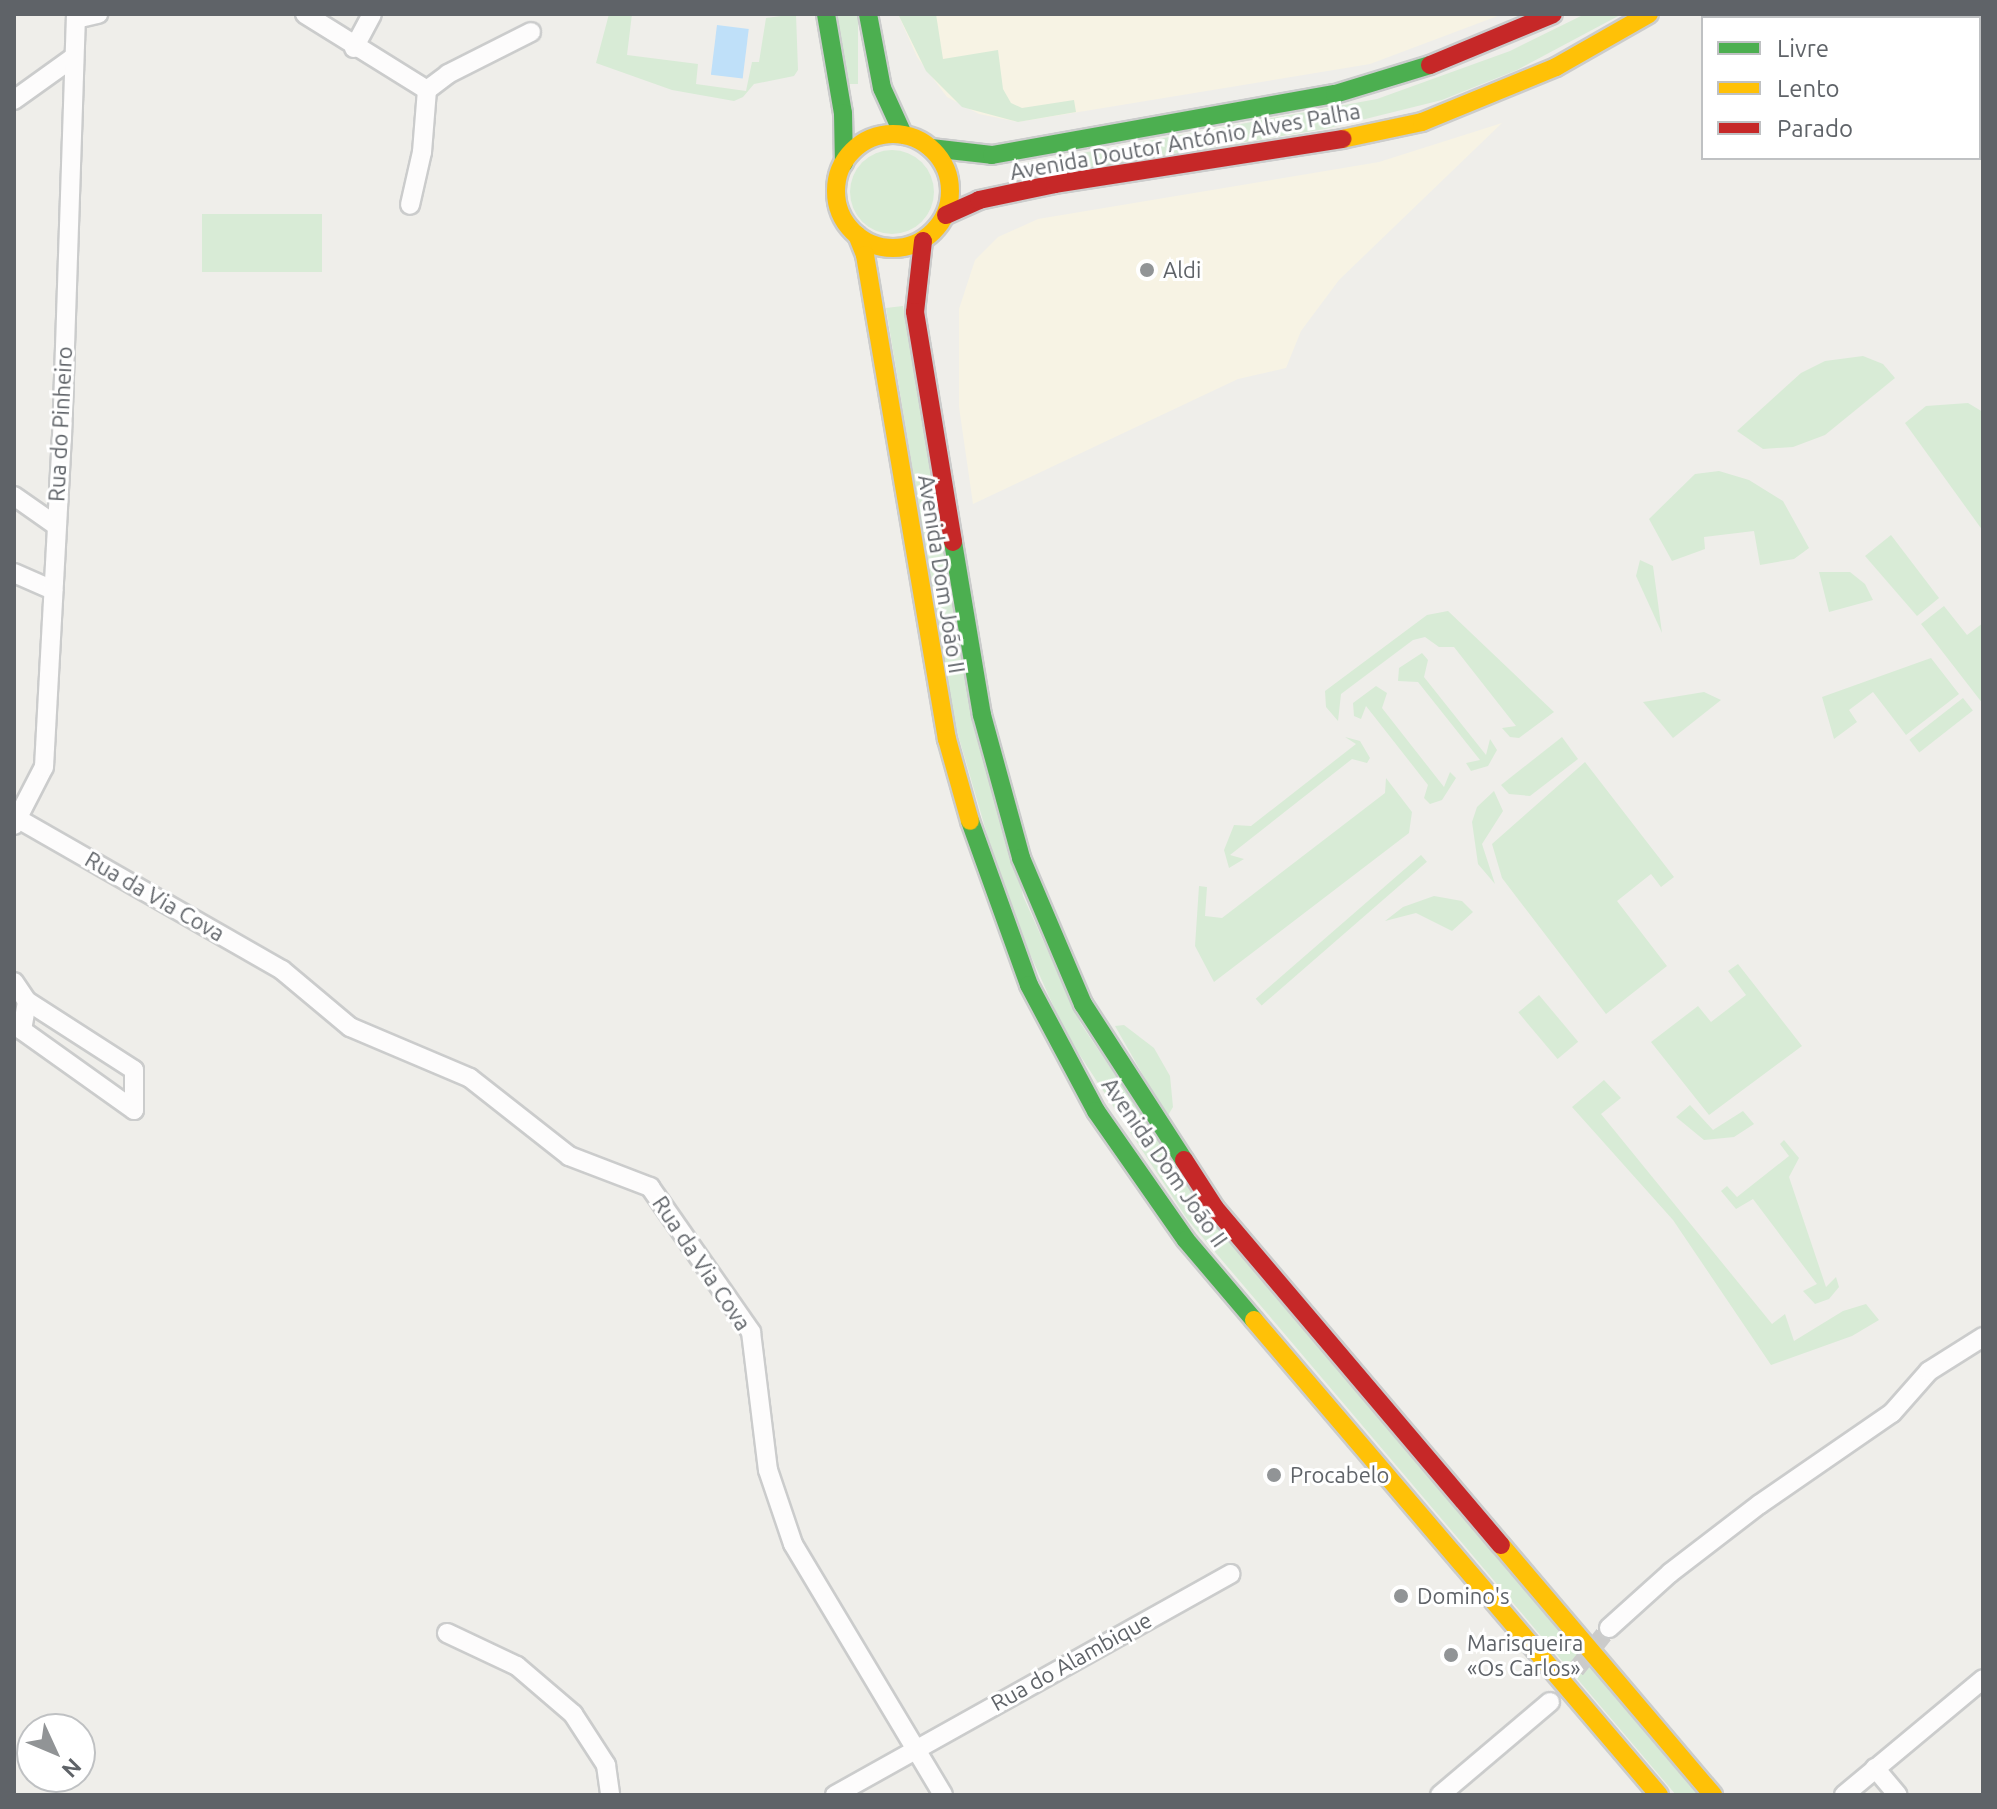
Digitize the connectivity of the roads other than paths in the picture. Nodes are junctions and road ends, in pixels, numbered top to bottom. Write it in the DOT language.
graph roads {
  1 [pos="98,14"];
  2 [pos="305,14"];
  3 [pos="372,14"];
  4 [pos="826,14"];
  5 [pos="868,14"];
  6 [pos="1553,14"];
  7 [pos="1649,14"];
  8 [pos="76,16"];
  9 [pos="531,32"];
  10 [pos="354,48"];
  11 [pos="74,57"];
  12 [pos="427,90"];
  13 [pos="14,100"];
  14 [pos="903,134"];
  15 [pos="931,148"];
  16 [pos="844,163"];
  17 [pos="410,205"];
  18 [pos="946,215"];
  19 [pos="857,235"];
  20 [pos="923,241"];
  21 [pos="14,496"];
  22 [pos="54,524"];
  23 [pos="14,573"];
  24 [pos="53,590"];
  25 [pos="17,822"];
  26 [pos="14,982"];
  27 [pos="27,1001"];
  28 [pos="1983,1337"];
  29 [pos="1230,1574"];
  30 [pos="1609,1628"];
  31 [pos="447,1633"];
  32 [pos="1983,1679"];
  33 [pos="1550,1702"];
  34 [pos="912,1748"];
  35 [pos="1875,1768"];
  36 [pos="610,1795"];
  37 [pos="835,1795"];
  38 [pos="943,1795"];
  39 [pos="1440,1795"];
  40 [pos="1659,1795"];
  41 [pos="1713,1795"];
  42 [pos="1844,1795"];
  43 [pos="1898,1795"];
  1 -- 8 [label="street"];
  2 -- 10 [label="street"];
  3 -- 10 [label="street"];
  4 -- 16 [label="main road, Avenida Dom João II"];
  5 -- 14 [label="main road"];
  6 -- 15 [label="main road, Avenida Doutor António Alves Palha"];
  7 -- 18 [label="main road, Avenida Doutor António Alves Palha"];
  8 -- 11 [label="street, Rua do Pinheiro"];
  9 -- 12 [label="street"];
  10 -- 12 [label="street"];
  11 -- 13 [label="street"];
  11 -- 22 [label="street, Rua do Pinheiro"];
  12 -- 17 [label="street"];
  14 -- 15 [label="main road"];
  14 -- 16 [label="main road"];
  15 -- 18 [label="main road"];
  16 -- 19 [label="main road, Avenida Dom João II"];
  18 -- 20 [label="main road, Avenida Dom João II"];
  19 -- 20 [label="main road"];
  19 -- 40 [label="main road, Avenida Dom João II"];
  20 -- 41 [label="main road, Avenida Dom João II"];
  21 -- 22 [label="street"];
  22 -- 24 [label="street, Rua do Pinheiro"];
  23 -- 24 [label="street"];
  24 -- 25 [label="street, Rua do Pinheiro"];
  25 -- 34 [label="street, Rua da Via Cova"];
  26 -- 27 [label="street"];
  27 -- 27 [label="street"];
  28 -- 30 [label="street"];
  29 -- 34 [label="street, Rua do Alambique"];
  31 -- 36 [label="street"];
  32 -- 35 [label="street"];
  33 -- 39 [label="street"];
  34 -- 37 [label="street, Rua do Alambique"];
  34 -- 38 [label="street, Rua da Via Cova"];
  35 -- 42 [label="street"];
  35 -- 43 [label="street"];
}
